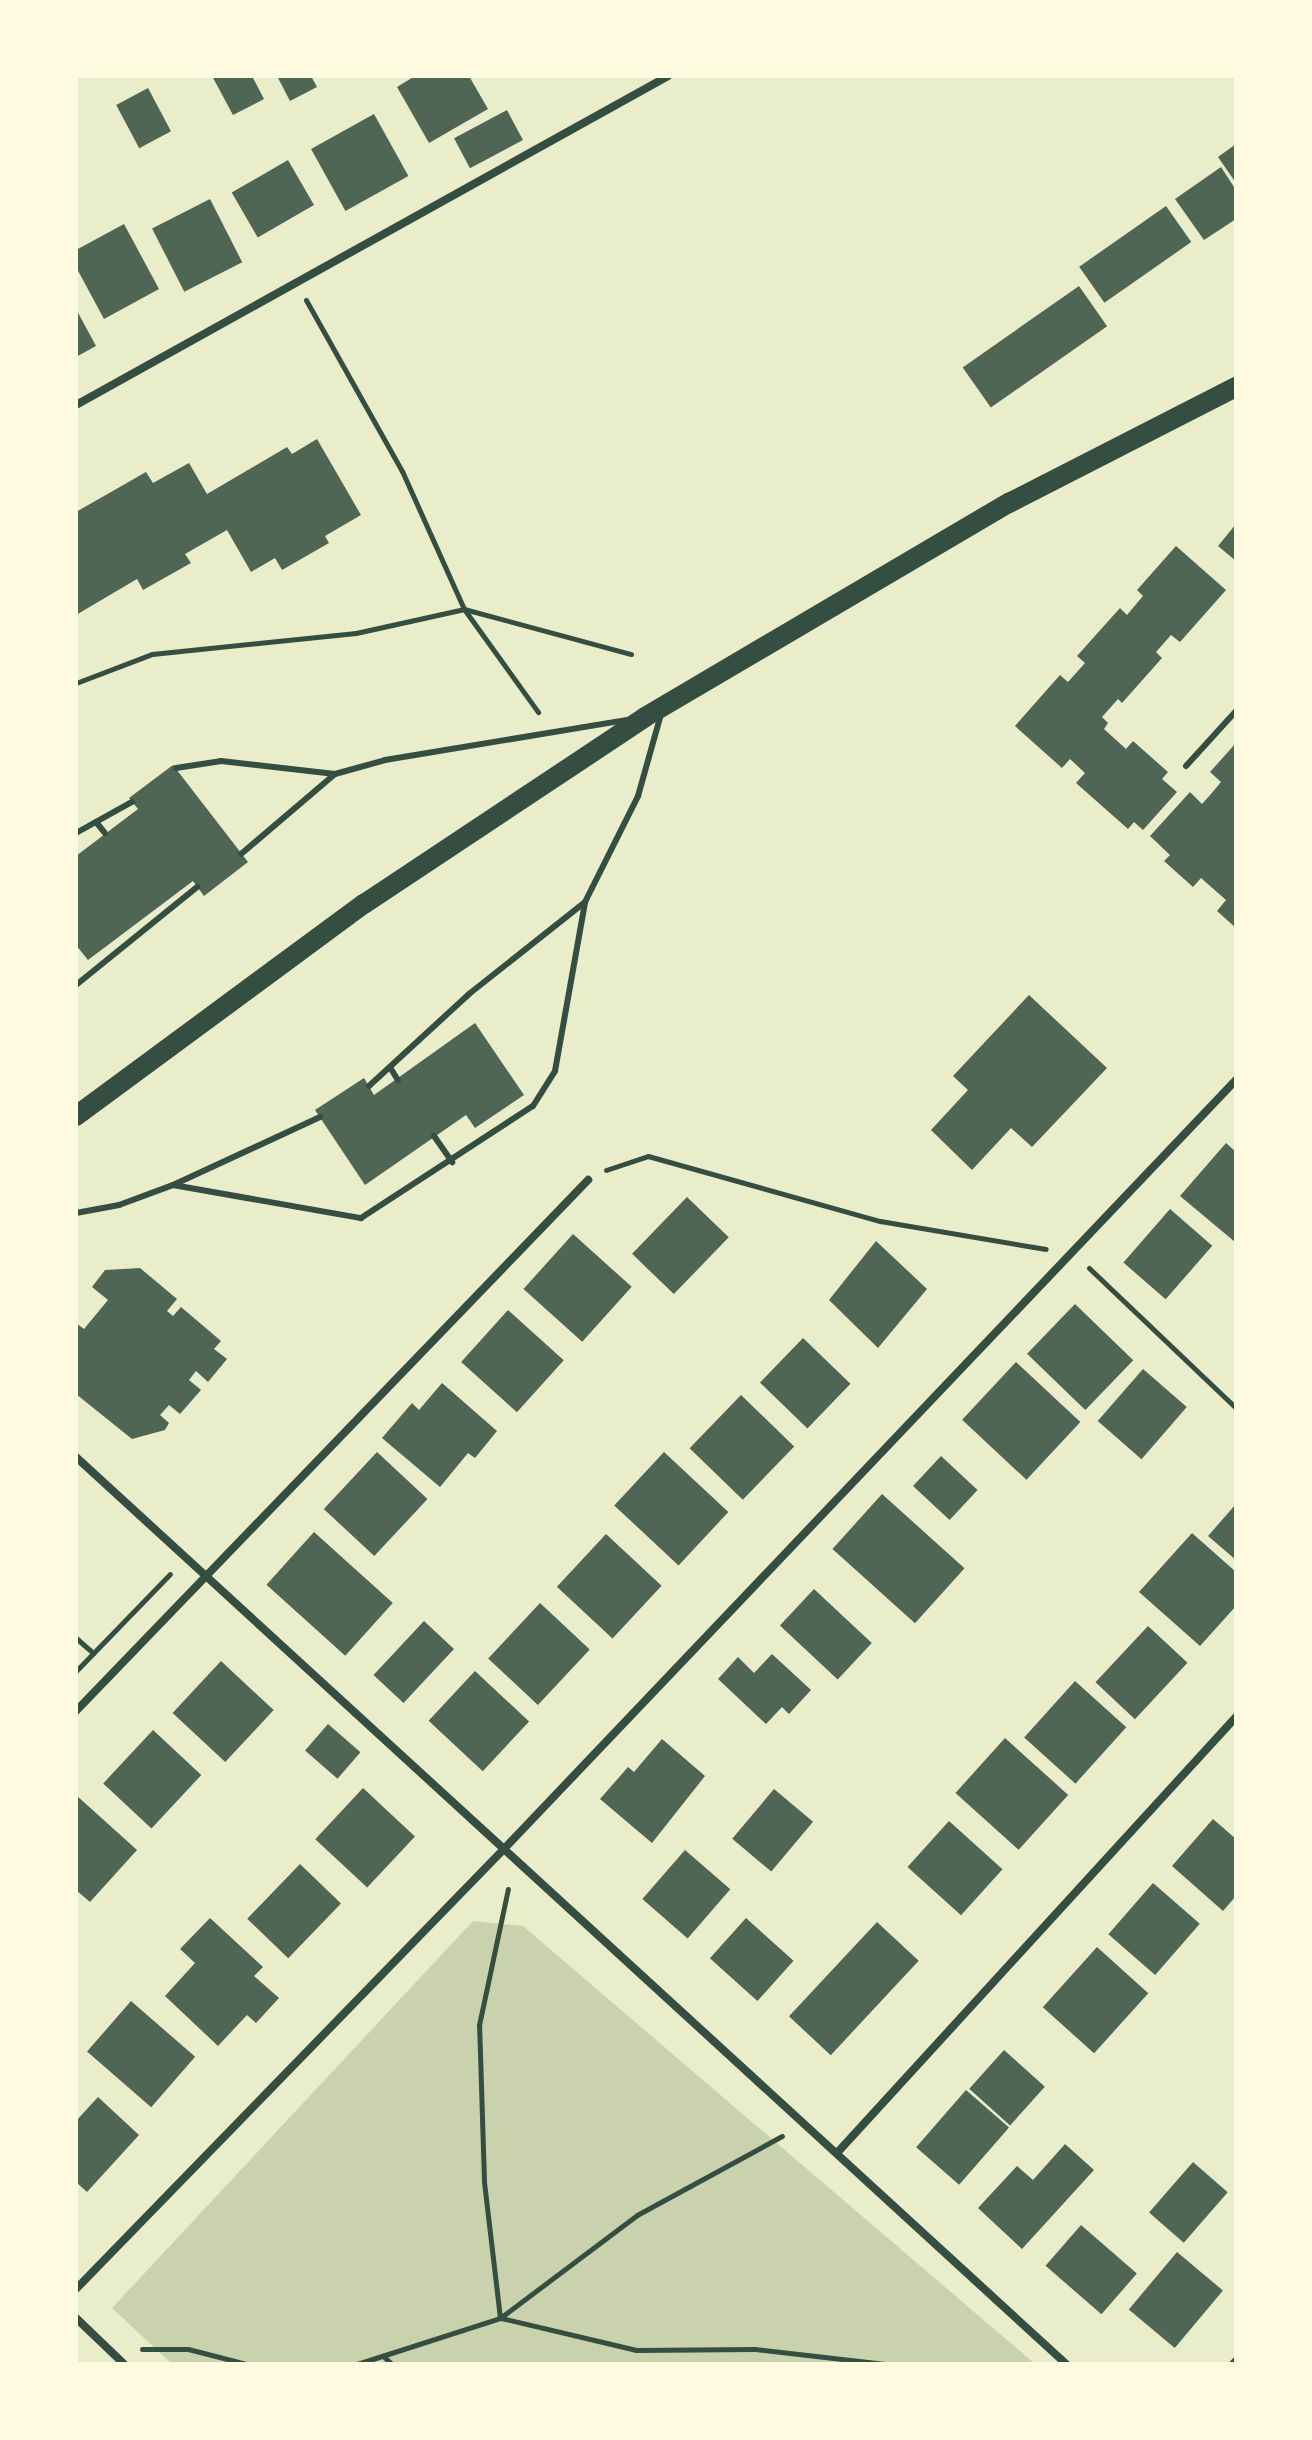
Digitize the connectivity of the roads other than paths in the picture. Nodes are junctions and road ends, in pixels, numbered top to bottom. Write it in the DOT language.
graph roads {
  1 [pos="668,76"];
  2 [pos="1236,387"];
  3 [pos="76,405"];
  4 [pos="1236,711"];
  5 [pos="654,712"];
  6 [pos="1186,766"];
  7 [pos="176,768"];
  8 [pos="335,774"];
  9 [pos="132,802"];
  10 [pos="96,822"];
  11 [pos="76,833"];
  12 [pos="105,833"];
  13 [pos="241,854"];
  14 [pos="197,887"];
  15 [pos="585,902"];
  16 [pos="160,906"];
  17 [pos="165,913"];
  18 [pos="76,985"];
  19 [pos="391,1069"];
  20 [pos="398,1080"];
  21 [pos="1236,1080"];
  22 [pos="369,1086"];
  23 [pos="76,1116"];
  24 [pos="320,1117"];
  25 [pos="434,1136"];
  26 [pos="452,1162"];
  27 [pos="588,1180"];
  28 [pos="173,1185"];
  29 [pos="76,1213"];
  30 [pos="76,1457"];
  31 [pos="202,1577"];
  32 [pos="76,1711"];
  33 [pos="1236,1717"];
  34 [pos="503,1850"];
  35 [pos="837,2153"];
  36 [pos="76,2289"];
  37 [pos="76,2318"];
  38 [pos="124,2364"];
  39 [pos="1066,2364"];
  1 -- 3 [label="street"];
  2 -- 5 [label="main road"];
  4 -- 6 [label="lane"];
  5 -- 8 [label="lane"];
  5 -- 15 [label="lane"];
  5 -- 23 [label="main road"];
  7 -- 8 [label="lane"];
  8 -- 13 [label="lane"];
  9 -- 10 [label="lane"];
  10 -- 11 [label="lane"];
  10 -- 12 [label="lane"];
  14 -- 17 [label="lane"];
  15 -- 19 [label="lane"];
  15 -- 26 [label="lane"];
  16 -- 17 [label="lane"];
  17 -- 18 [label="lane"];
  19 -- 20 [label="lane"];
  19 -- 22 [label="lane"];
  21 -- 34 [label="street"];
  24 -- 28 [label="lane"];
  25 -- 26 [label="lane"];
  26 -- 28 [label="lane"];
  27 -- 31 [label="street"];
  28 -- 29 [label="lane"];
  30 -- 31 [label="street"];
  31 -- 32 [label="street"];
  31 -- 34 [label="street"];
  33 -- 35 [label="street"];
  34 -- 35 [label="street"];
  34 -- 36 [label="street"];
  35 -- 39 [label="street"];
  37 -- 38 [label="street"];
}
